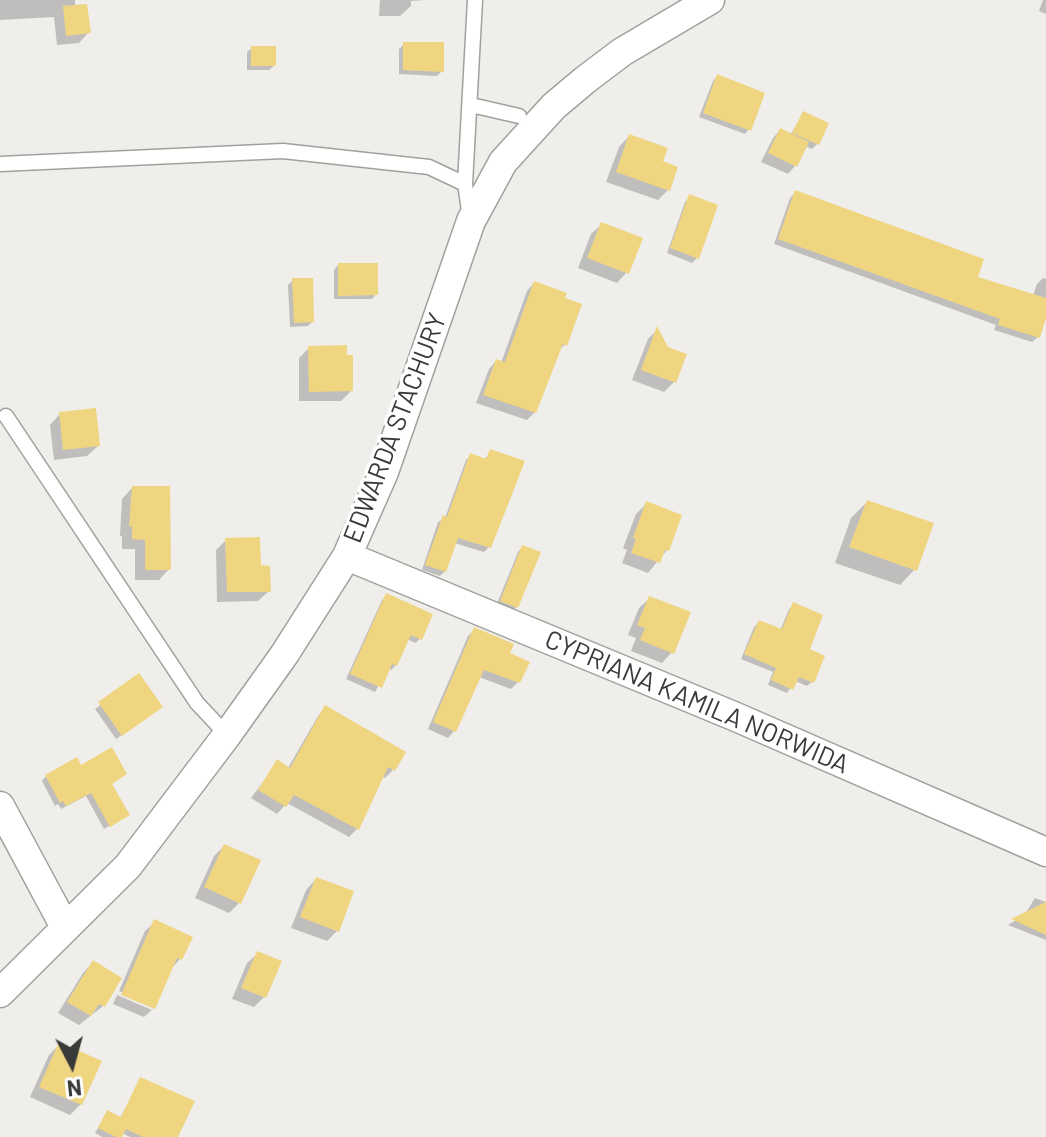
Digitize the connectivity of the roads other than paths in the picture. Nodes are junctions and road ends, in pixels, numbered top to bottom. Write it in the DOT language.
graph roads {
  1 [pos="475,0"];
  2 [pos="710,0"];
  3 [pos="471,105"];
  4 [pos="519,116"];
  5 [pos="0,164"];
  6 [pos="465,184"];
  7 [pos="471,221"];
  8 [pos="6,416"];
  9 [pos="347,556"];
  10 [pos="227,735"];
  11 [pos="0,806"];
  12 [pos="1046,852"];
  13 [pos="65,927"];
  14 [pos="0,993"];
  1 -- 3 [label="lane"];
  2 -- 7 [label="street, EDWARDA STACHURY"];
  3 -- 4 [label="lane"];
  3 -- 6 [label="lane"];
  5 -- 6 [label="lane"];
  6 -- 7 [label="lane"];
  7 -- 9 [label="street, EDWARDA STACHURY"];
  8 -- 10 [label="lane"];
  9 -- 10 [label="street, EDWARDA STACHURY"];
  9 -- 12 [label="street, CYPRIANA KAMILA NORWIDA"];
  10 -- 13 [label="street, EDWARDA STACHURY"];
  11 -- 13 [label="street"];
  13 -- 14 [label="street, EDWARDA STACHURY"];
}
